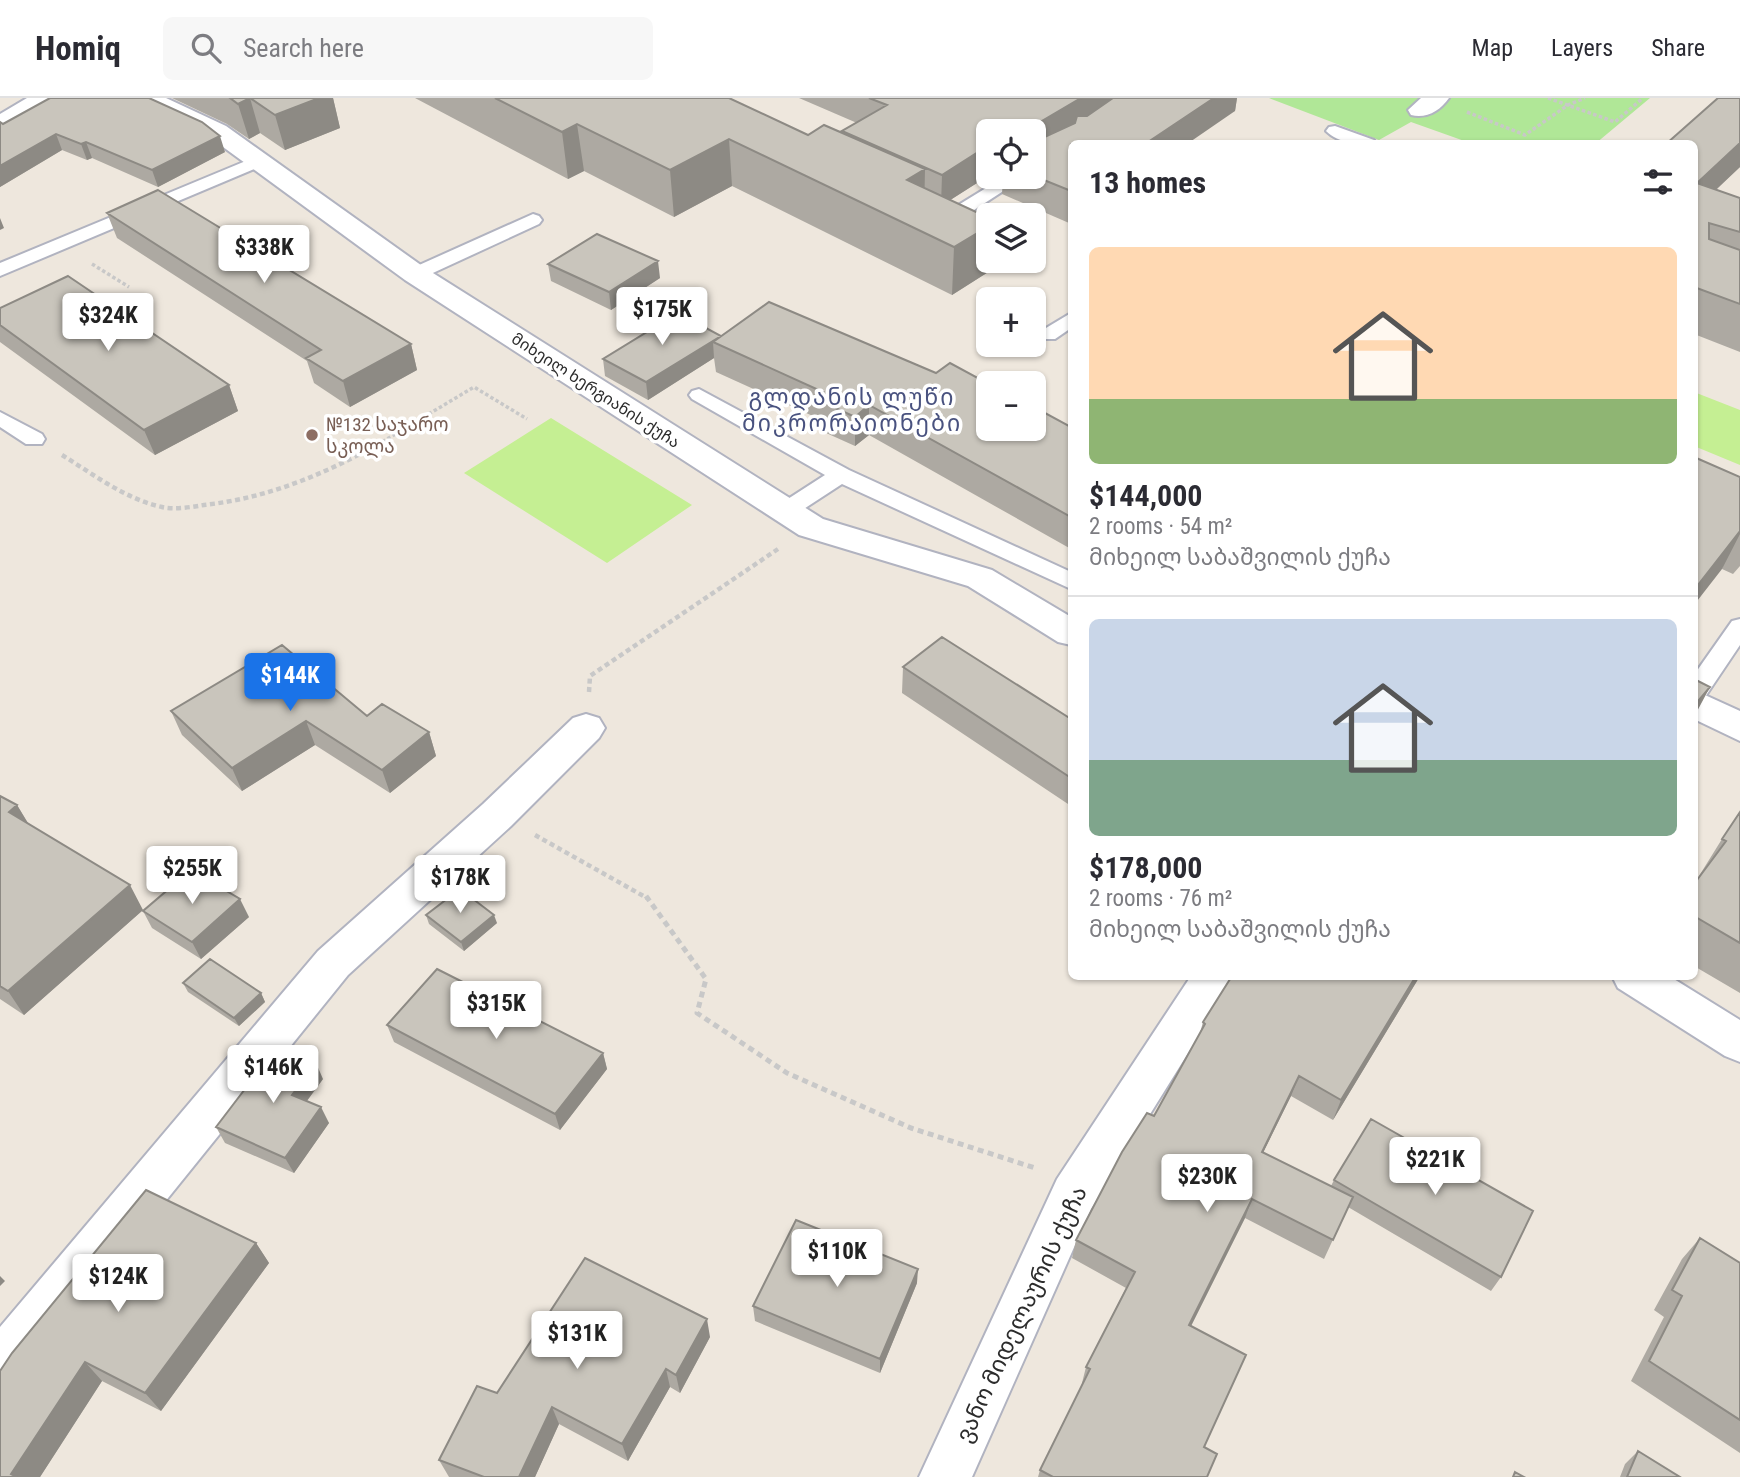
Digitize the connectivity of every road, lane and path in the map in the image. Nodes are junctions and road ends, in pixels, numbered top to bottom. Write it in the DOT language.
graph roads {
  1 [pos="44,98"];
  2 [pos="146,98"];
  3 [pos="1548,98"];
  4 [pos="1585,98"];
  5 [pos="1643,98"];
  6 [pos="1430,102"];
  7 [pos="1567,105"];
  8 [pos="0,125"];
  9 [pos="1335,131"];
  10 [pos="1358,140"];
  11 [pos="258,161"];
  12 [pos="997,189"];
  13 [pos="923,208"];
  14 [pos="533,220"];
  15 [pos="62,244"];
  16 [pos="0,270"];
  17 [pos="415,274"];
  18 [pos="129,287"];
  19 [pos="1068,321"];
  20 [pos="1048,335"];
  21 [pos="699,395"];
  22 [pos="0,418"];
  23 [pos="527,419"];
  24 [pos="34,439"];
  25 [pos="841,475"];
  26 [pos="785,510"];
  27 [pos="811,527"];
  28 [pos="1068,581"];
  29 [pos="1740,627"];
  30 [pos="1068,631"];
  31 [pos="1698,688"];
  32 [pos="1698,706"];
  33 [pos="1740,727"];
  34 [pos="586,728"];
  35 [pos="497,815"];
  36 [pos="1212,980"];
  37 [pos="1639,980"];
  38 [pos="1740,1043"];
  39 [pos="1074,1194"];
  40 [pos="0,1366"];
  41 [pos="945,1477"];
  1 -- 8 [label="street"];
  2 -- 11 [label="street, მიხეილ ხერგიანის ქუჩა"];
  3 -- 7 [label="path"];
  4 -- 7 [label="path"];
  5 -- 7 [label="path"];
  6 -- 7 [label="path"];
  9 -- 10 [label="lane"];
  11 -- 15 [label="lane"];
  11 -- 17 [label="street, მიხეილ ხერგიანის ქუჩა"];
  12 -- 13 [label="lane"];
  14 -- 17 [label="lane"];
  15 -- 16 [label="lane"];
  15 -- 18 [label="path"];
  17 -- 26 [label="street, მიხეილ ხერგიანის ქუჩა"];
  19 -- 20 [label="lane"];
  21 -- 25 [label="lane"];
  22 -- 24 [label="lane"];
  23 -- 24 [label="path"];
  25 -- 26 [label="lane"];
  25 -- 28 [label="lane"];
  26 -- 27 [label="street, მიხეილ ხერგიანის ქუჩა"];
  27 -- 30 [label="street, მიხეილ ხერგიანის ქუჩა"];
  27 -- 34 [label="path"];
  29 -- 31 [label="lane"];
  32 -- 33 [label="street"];
  34 -- 35 [label="street"];
  35 -- 39 [label="path"];
  35 -- 40 [label="street"];
  36 -- 39 [label="street, ვანო მიდელაურის ქუჩა"];
  37 -- 38 [label="street"];
  39 -- 41 [label="street, ვანო მიდელაურის ქუჩა"];
}
